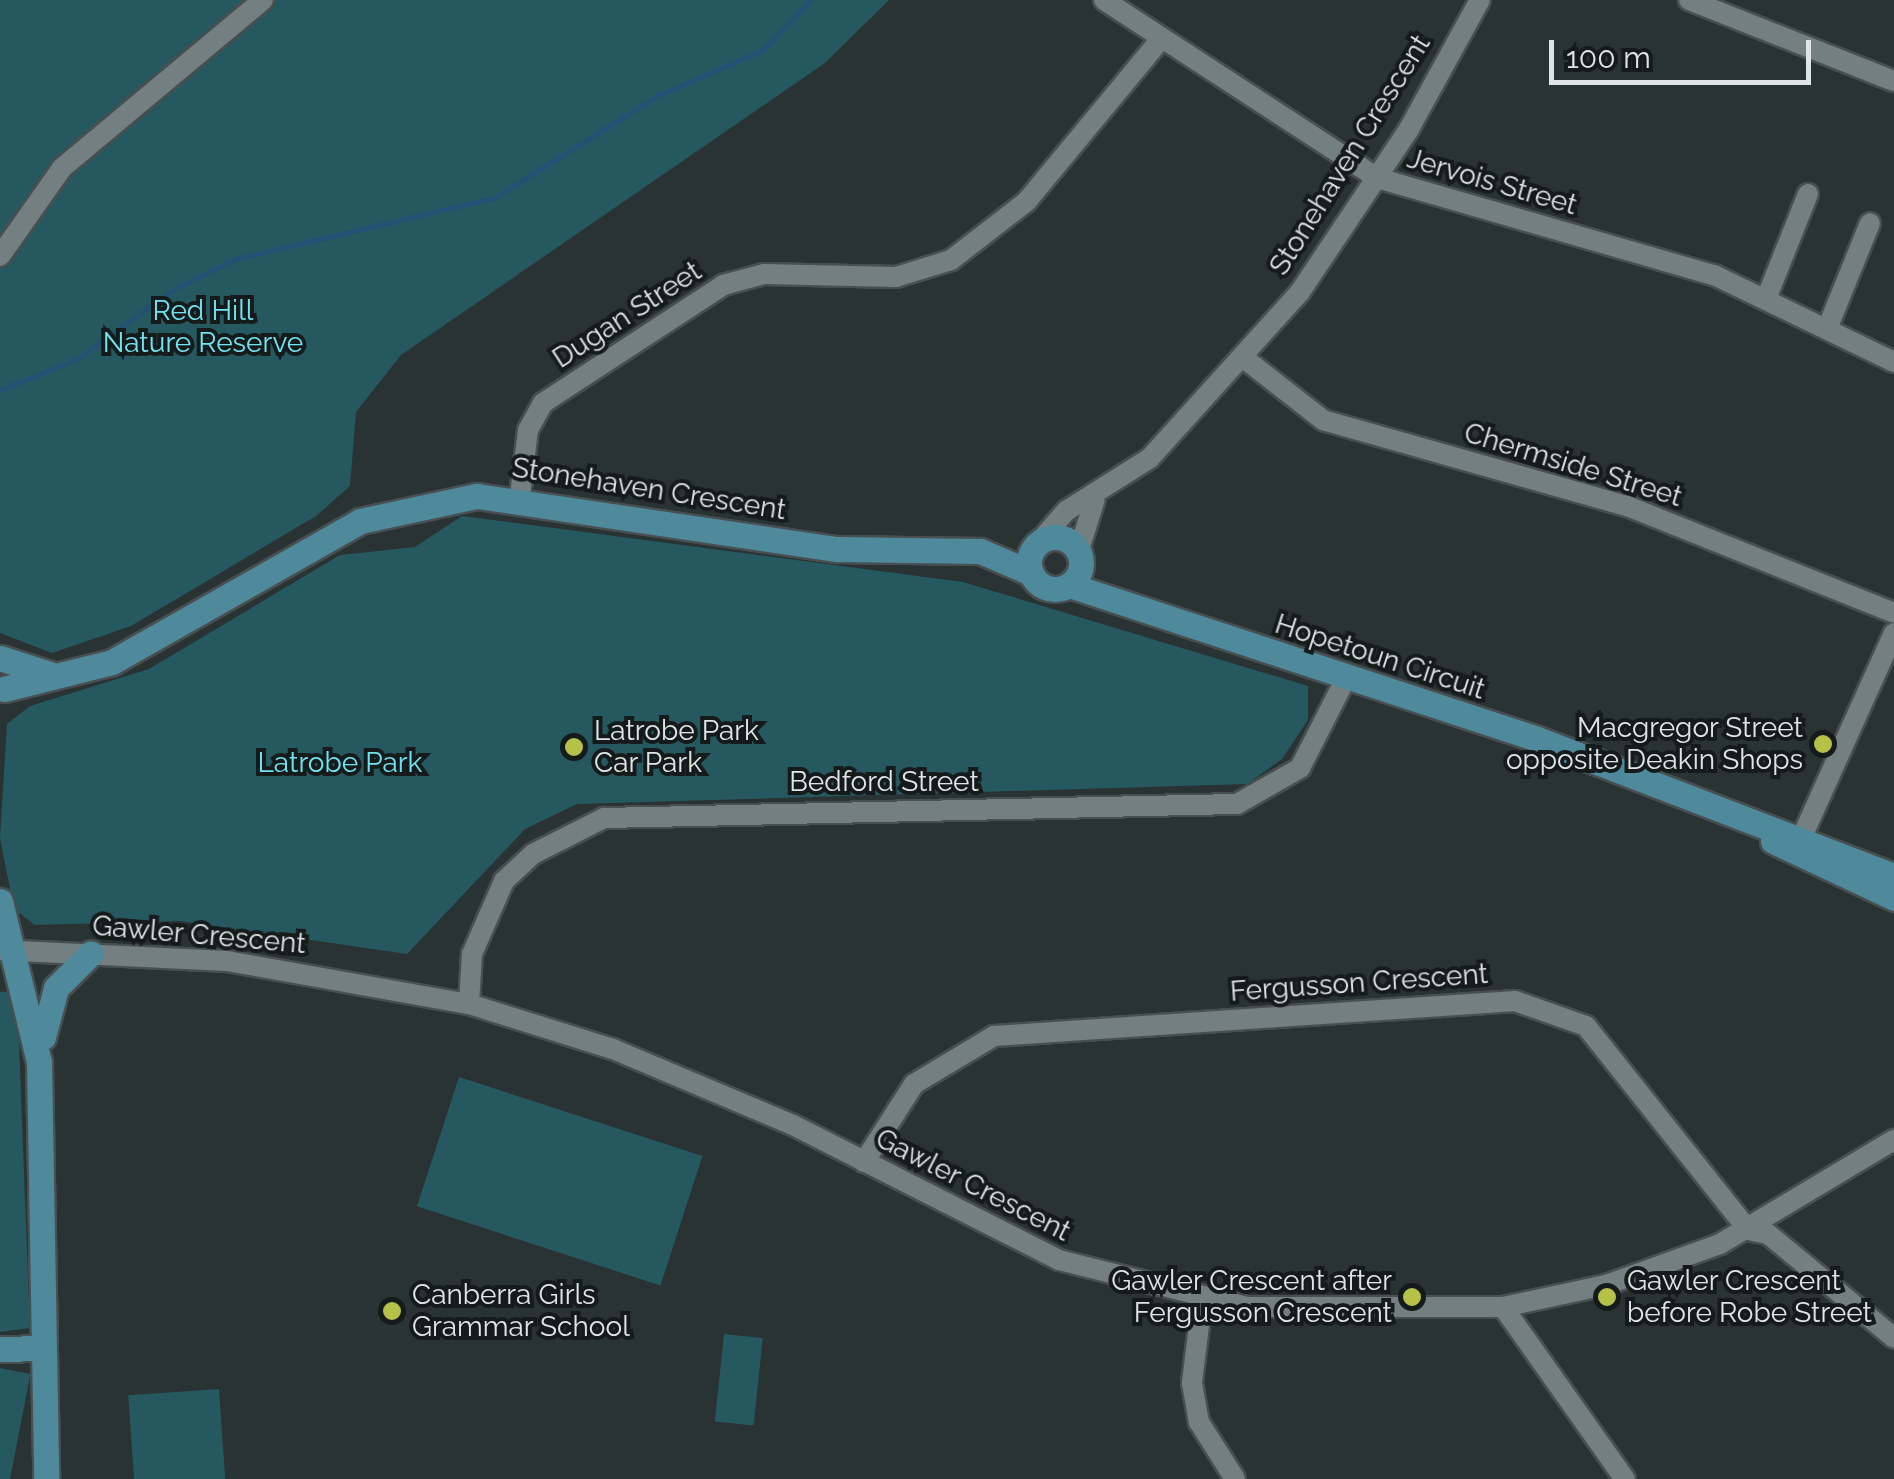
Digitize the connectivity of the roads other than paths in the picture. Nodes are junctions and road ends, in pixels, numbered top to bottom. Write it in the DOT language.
graph roads {
  1 [pos="263,0"];
  2 [pos="1104,0"];
  3 [pos="1689,0"];
  4 [pos="1478,2"];
  5 [pos="1162,40"];
  6 [pos="1894,80"];
  7 [pos="1377,178"];
  8 [pos="1808,194"];
  9 [pos="1870,222"];
  10 [pos="0,256"];
  11 [pos="1766,299"];
  12 [pos="1827,329"];
  13 [pos="1245,359"];
  14 [pos="1894,362"];
  15 [pos="520,496"];
  16 [pos="1095,499"];
  17 [pos="1037,544"];
  18 [pos="980,550"];
  19 [pos="1080,555"];
  20 [pos="1031,573"];
  21 [pos="1069,585"];
  22 [pos="1131,600"];
  23 [pos="1894,612"];
  24 [pos="1894,633"];
  25 [pos="0,658"];
  26 [pos="50,674"];
  27 [pos="1347,676"];
  28 [pos="2,692"];
  29 [pos="1800,842"];
  30 [pos="1894,876"];
  31 [pos="1894,898"];
  32 [pos="0,902"];
  33 [pos="8,951"];
  34 [pos="91,953"];
  35 [pos="470,1004"];
  36 [pos="40,1062"];
  37 [pos="1894,1140"];
  38 [pos="864,1162"];
  39 [pos="1748,1230"];
  40 [pos="1202,1301"];
  41 [pos="1503,1307"];
  42 [pos="1894,1338"];
  43 [pos="44,1348"];
  44 [pos="0,1349"];
  45 [pos="46,1479"];
  46 [pos="1235,1479"];
  47 [pos="1626,1479"];
  1 -- 10 [label="street"];
  2 -- 5 [label="street, Jervois Street"];
  3 -- 6 [label="street"];
  4 -- 7 [label="street, Stonehaven Crescent"];
  5 -- 7 [label="street, Jervois Street"];
  5 -- 15 [label="street, Dugan Street"];
  7 -- 11 [label="street, Jervois Street"];
  7 -- 13 [label="street, Stonehaven Crescent"];
  8 -- 11 [label="street"];
  9 -- 12 [label="street"];
  11 -- 12 [label="street, Jervois Street"];
  12 -- 14 [label="street, Jervois Street"];
  13 -- 16 [label="street, Stonehaven Crescent"];
  13 -- 23 [label="street, Chermside Street"];
  15 -- 18 [label="main road, Stonehaven Crescent"];
  15 -- 26 [label="main road, Stonehaven Crescent"];
  16 -- 17 [label="street, Stonehaven Crescent"];
  16 -- 19 [label="street"];
  17 -- 18 [label="main road, Stonehaven Crescent"];
  17 -- 19 [label="main road"];
  17 -- 20 [label="main road"];
  18 -- 20 [label="main road, Stonehaven Crescent"];
  19 -- 21 [label="main road"];
  19 -- 22 [label="main road, Hopetoun Circuit"];
  20 -- 21 [label="main road"];
  21 -- 22 [label="main road, Hopetoun Circuit"];
  22 -- 27 [label="main road, Hopetoun Circuit"];
  24 -- 29 [label="street"];
  25 -- 26 [label="main road, Stonehaven Crescent"];
  25 -- 28 [label="main road"];
  26 -- 28 [label="main road, Stonehaven Crescent"];
  27 -- 29 [label="main road, Hopetoun Circuit"];
  27 -- 35 [label="street, Bedford Street"];
  29 -- 30 [label="main road, Hopetoun Circuit"];
  29 -- 31 [label="main road, Hopetoun Circuit"];
  32 -- 33 [label="main road"];
  33 -- 34 [label="street, Gawler Crescent"];
  33 -- 36 [label="main road"];
  34 -- 35 [label="street, Gawler Crescent"];
  34 -- 36 [label="main road"];
  35 -- 38 [label="street, Gawler Crescent"];
  36 -- 43 [label="main road"];
  37 -- 39 [label="street, Gawler Crescent"];
  38 -- 39 [label="street, Fergusson Crescent"];
  38 -- 40 [label="street, Gawler Crescent"];
  39 -- 41 [label="street, Gawler Crescent"];
  39 -- 42 [label="street, Fergusson Crescent"];
  40 -- 41 [label="street, Gawler Crescent"];
  40 -- 46 [label="street"];
  41 -- 47 [label="street"];
  43 -- 44 [label="main road"];
  43 -- 45 [label="main road"];
}
